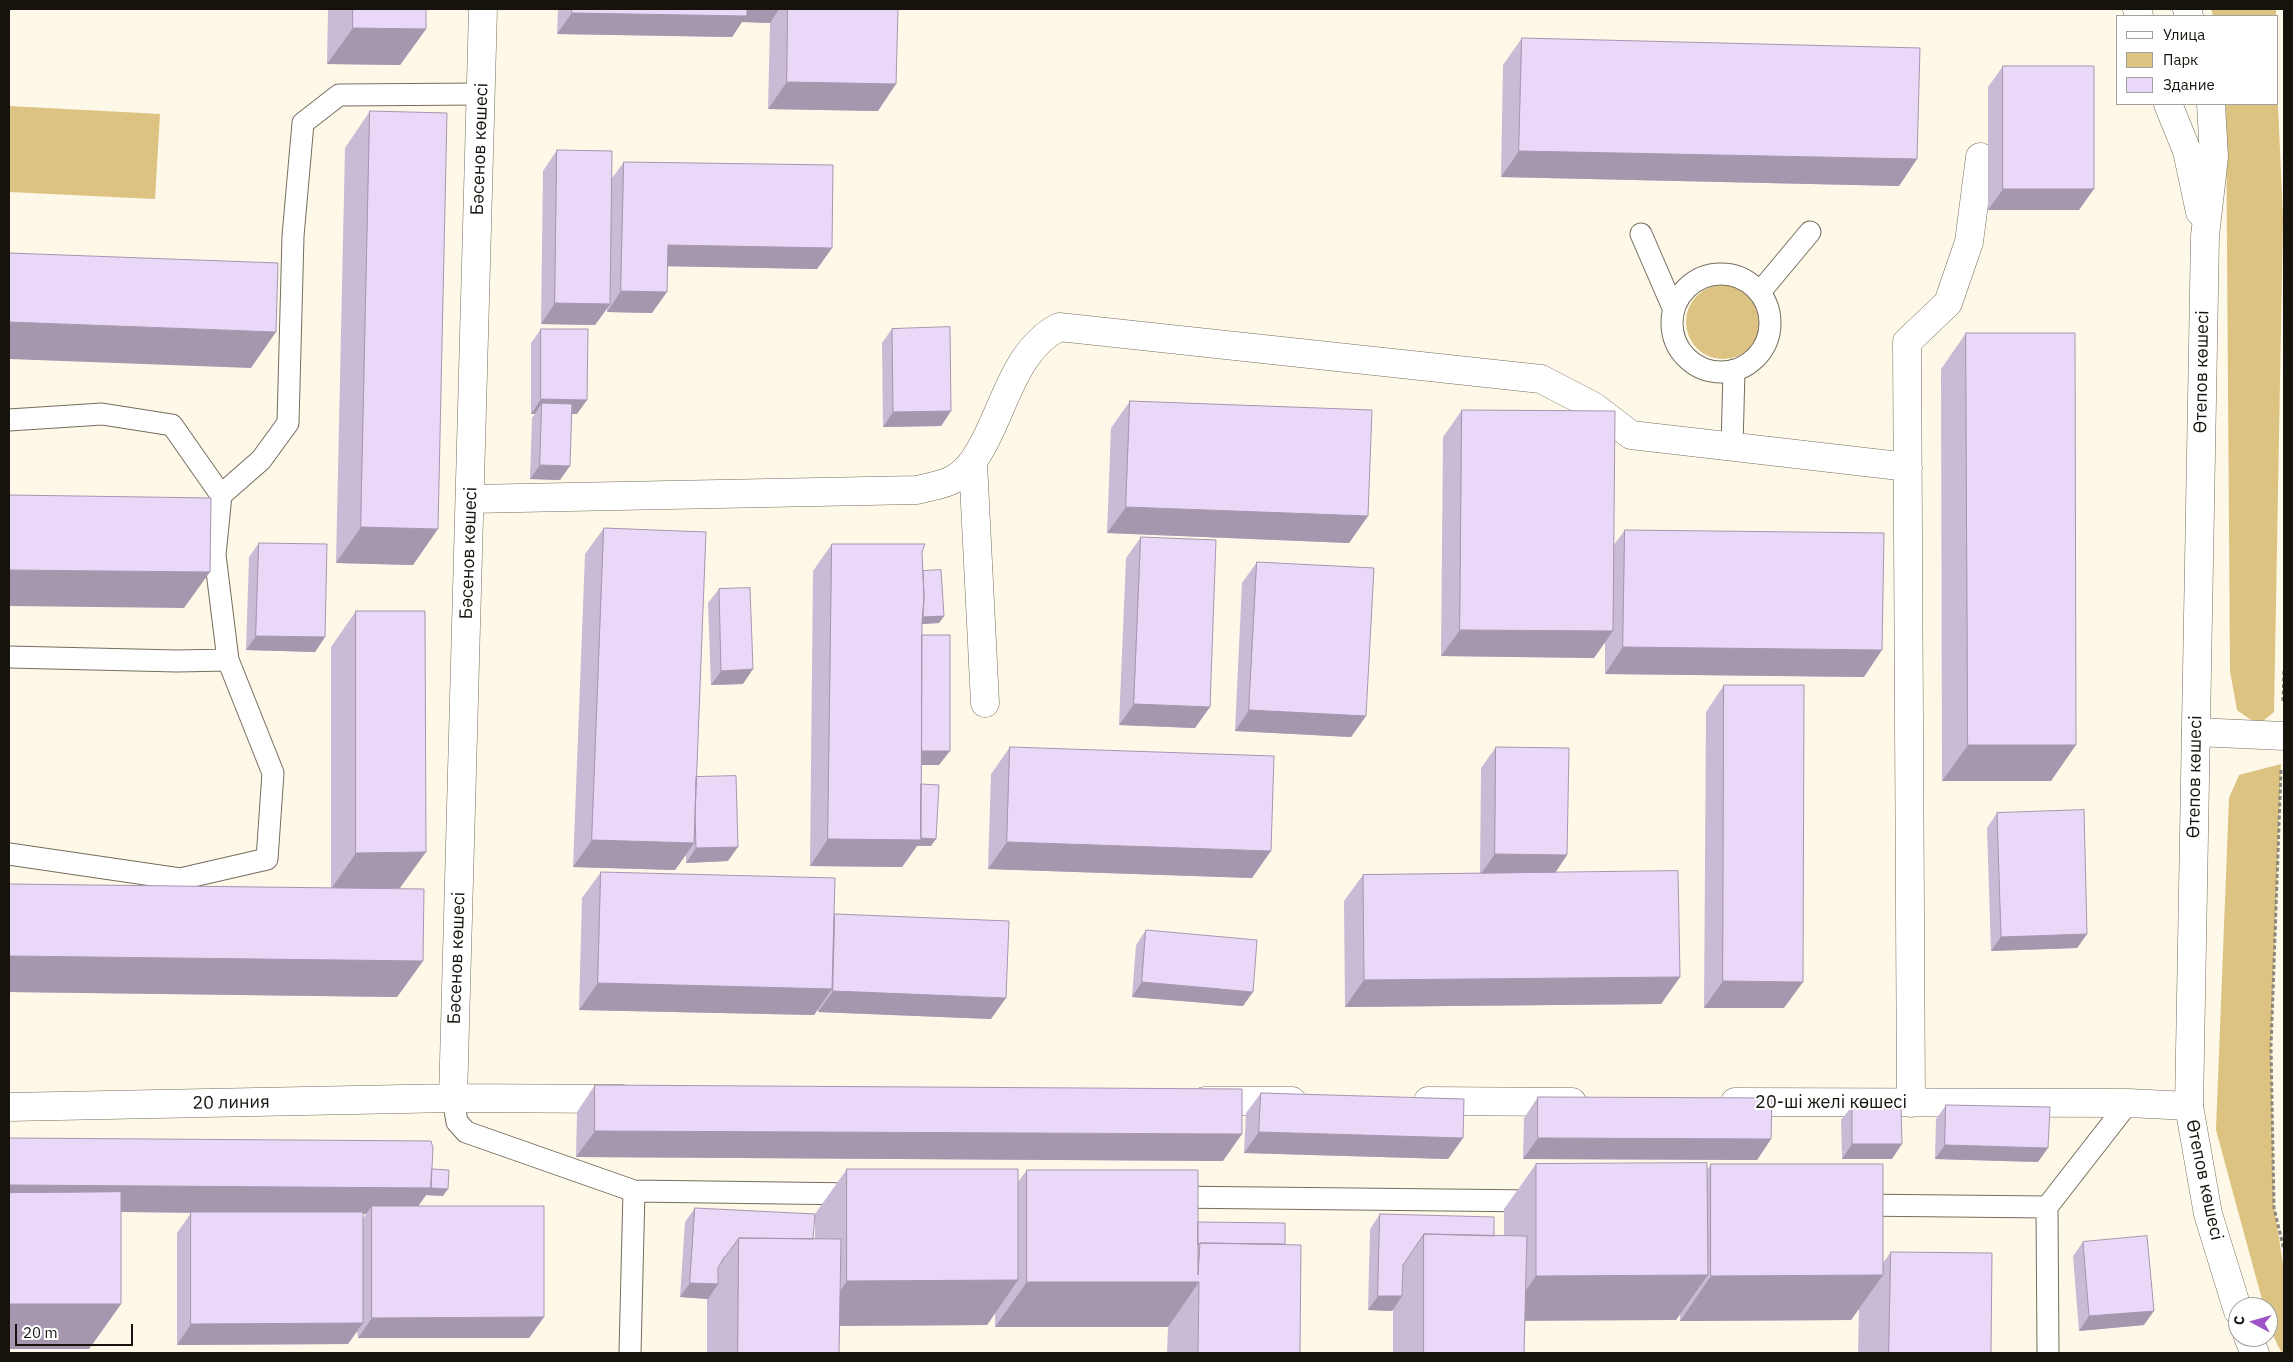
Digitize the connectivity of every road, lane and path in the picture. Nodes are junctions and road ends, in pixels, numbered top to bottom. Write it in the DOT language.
graph roads {
  1 [pos="483,9"];
  2 [pos="481,94"];
  3 [pos="2168,105"];
  4 [pos="2211,105"];
  5 [pos="1980,157"];
  6 [pos="1810,232"];
  7 [pos="1641,234"];
  8 [pos="2205,236"];
  9 [pos="1760,292"];
  10 [pos="1674,310"];
  11 [pos="1734,370"];
  12 [pos="9,420"];
  13 [pos="1732,447"];
  14 [pos="973,463"];
  15 [pos="1908,467"];
  16 [pos="221,495"];
  17 [pos="470,499"];
  18 [pos="9,657"];
  19 [pos="228,660"];
  20 [pos="985,704"];
  21 [pos="2196,732"];
  22 [pos="2283,736"];
  23 [pos="9,854"];
  24 [pos="453,1098"];
  25 [pos="643,1099"];
  26 [pos="1182,1100"];
  27 [pos="1312,1101"];
  28 [pos="1402,1101"];
  29 [pos="1602,1102"];
  30 [pos="1712,1102"];
  31 [pos="1911,1103"];
  32 [pos="2128,1103"];
  33 [pos="2189,1106"];
  34 [pos="9,1107"];
  35 [pos="634,1191"];
  36 [pos="873,1194"];
  37 [pos="1152,1197"];
  38 [pos="1560,1202"];
  39 [pos="1838,1205"];
  40 [pos="2047,1207"];
  41 [pos="2284,1250"];
  42 [pos="2234,1297"];
  43 [pos="630,1353"];
  44 [pos="2048,1353"];
  1 -- 2 [label="street, Бәсенов көшесі"];
  2 -- 16 [label="lane"];
  2 -- 17 [label="street, Бәсенов көшесі"];
  3 -- 8 [label="street, Өтепов көшесі"];
  4 -- 8 [label="street, Өтепов көшесі"];
  5 -- 15 [label="street"];
  6 -- 9 [label="lane"];
  7 -- 10 [label="lane"];
  8 -- 21 [label="street, Өтепов көшесі"];
  9 -- 10 [label="lane"];
  9 -- 11 [label="lane"];
  10 -- 11 [label="lane"];
  11 -- 13 [label="lane"];
  12 -- 16 [label="lane"];
  13 -- 14 [label="street"];
  13 -- 15 [label="street"];
  14 -- 17 [label="street"];
  14 -- 20 [label="street"];
  15 -- 31 [label="street"];
  16 -- 19 [label="lane"];
  17 -- 24 [label="street, Бәсенов көшесі"];
  18 -- 19 [label="lane"];
  19 -- 23 [label="lane"];
  21 -- 22 [label="street"];
  21 -- 33 [label="street, Өтепов көшесі"];
  22 -- 41 [label="path"];
  24 -- 25 [label="street"];
  24 -- 34 [label="street, 20 линия"];
  24 -- 35 [label="lane"];
  26 -- 27 [label="street"];
  28 -- 29 [label="street"];
  30 -- 31 [label="street, 20-ші желі көшесі"];
  31 -- 32 [label="street, 20-ші желі көшесі"];
  32 -- 33 [label="street, 20-ші желі көшесі"];
  32 -- 40 [label="lane"];
  33 -- 42 [label="street, Өтепов көшесі"];
  35 -- 36 [label="lane"];
  35 -- 43 [label="lane"];
  37 -- 38 [label="lane"];
  39 -- 40 [label="lane"];
  40 -- 44 [label="lane"];
}
